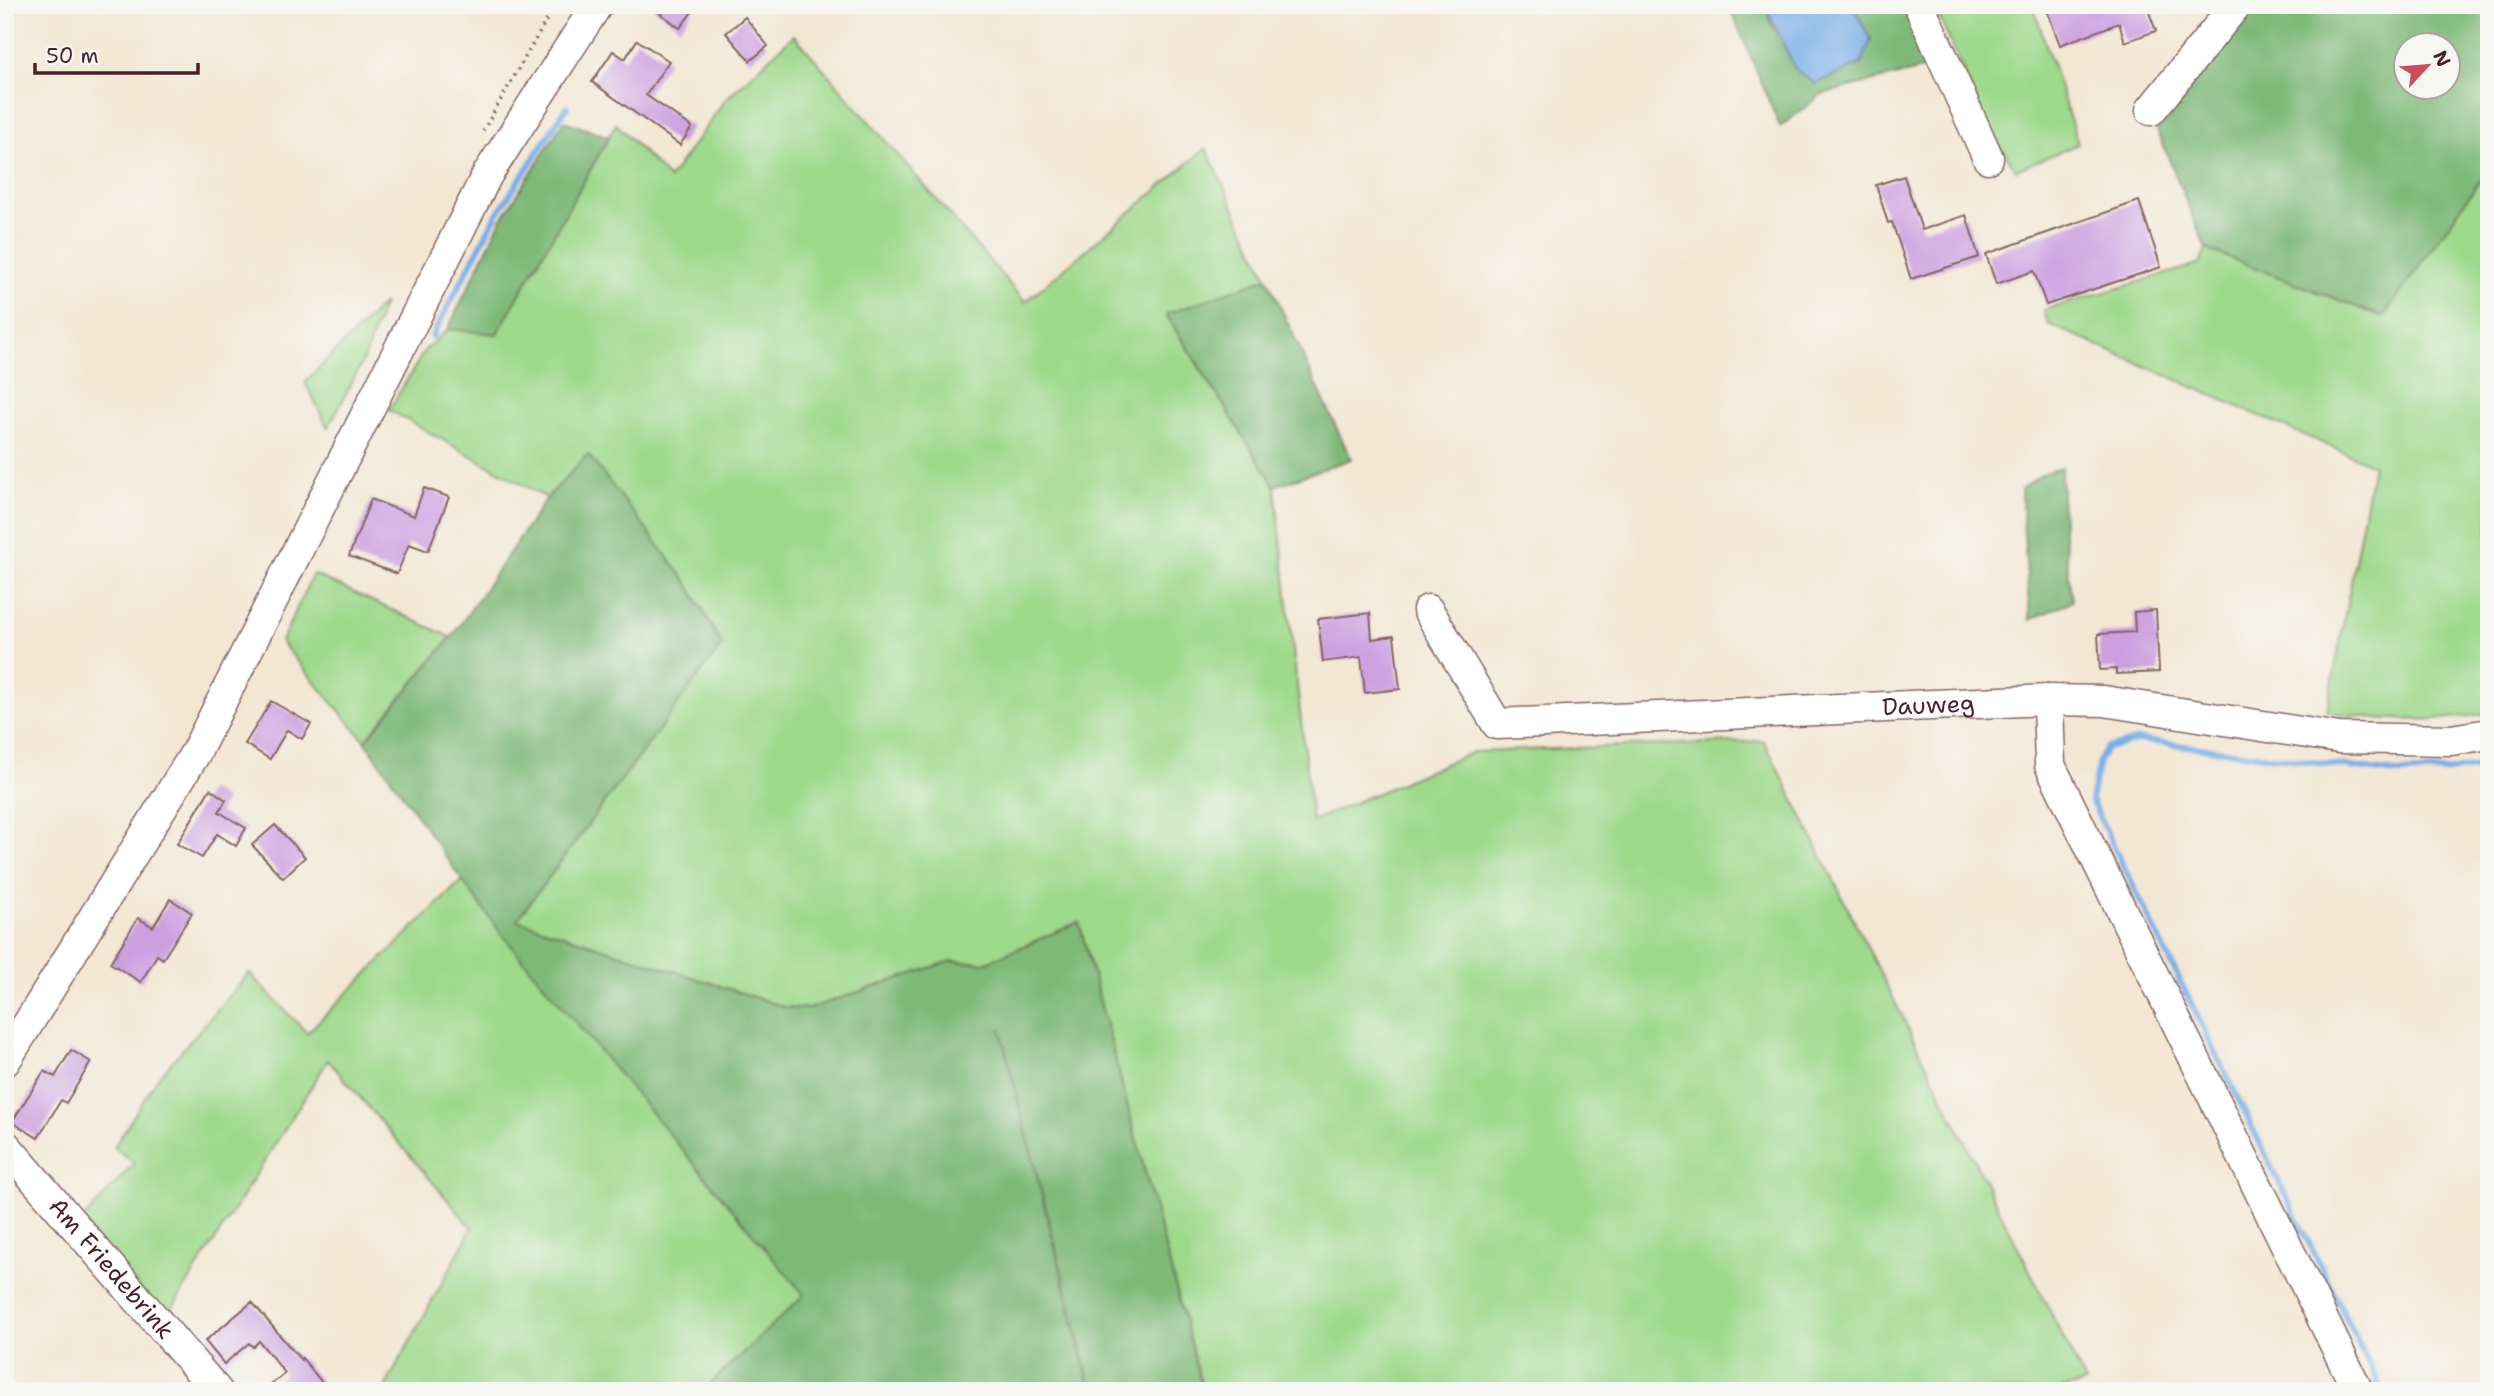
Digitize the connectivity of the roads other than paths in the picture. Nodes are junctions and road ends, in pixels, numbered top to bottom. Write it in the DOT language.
graph roads {
  1 [pos="597,5"];
  2 [pos="1919,5"];
  3 [pos="2236,5"];
  4 [pos="2151,110"];
  5 [pos="1987,158"];
  6 [pos="1427,610"];
  7 [pos="2048,700"];
  8 [pos="2489,734"];
  9 [pos="5,1061"];
  10 [pos="5,1145"];
  11 [pos="217,1391"];
  12 [pos="2358,1391"];
  1 -- 9 [label="street"];
  2 -- 5 [label="street"];
  3 -- 4 [label="street"];
  6 -- 7 [label="street, Dauweg"];
  7 -- 8 [label="street, Dauweg"];
  7 -- 12 [label="street"];
  10 -- 11 [label="street, Am Friedebrink"];
}
